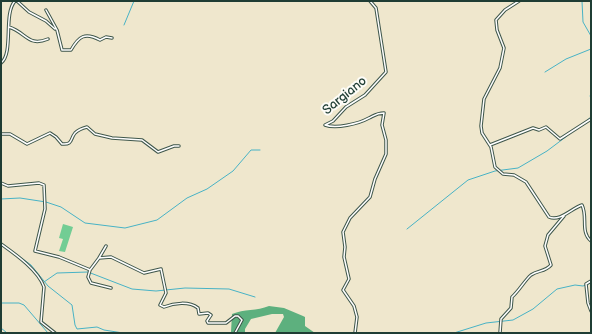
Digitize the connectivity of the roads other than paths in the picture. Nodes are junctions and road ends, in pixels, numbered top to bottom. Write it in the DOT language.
graph roads {
  1 [pos="16,1"];
  2 [pos="370,1"];
  3 [pos="519,1"];
  4 [pos="46,10"];
  5 [pos="9,27"];
  6 [pos="57,30"];
  7 [pos="112,38"];
  8 [pos="48,39"];
  9 [pos="1,63"];
  10 [pos="591,119"];
  11 [pos="1,134"];
  12 [pos="490,144"];
  13 [pos="179,146"];
  14 [pos="1,183"];
  15 [pos="564,216"];
  16 [pos="591,241"];
  17 [pos="1,244"];
  18 [pos="106,246"];
  19 [pos="99,258"];
  20 [pos="90,270"];
  21 [pos="591,281"];
  22 [pos="111,288"];
  23 [pos="591,312"];
  24 [pos="55,333"];
  25 [pos="235,333"];
  26 [pos="355,333"];
  27 [pos="500,333"];
  1 -- 5 [label="street"];
  1 -- 6 [label="street"];
  2 -- 26 [label="street, Sargiano"];
  3 -- 12 [label="street"];
  4 -- 6 [label="street"];
  5 -- 8 [label="street"];
  5 -- 9 [label="street"];
  6 -- 7 [label="street"];
  10 -- 12 [label="street"];
  11 -- 13 [label="street"];
  12 -- 15 [label="street"];
  14 -- 20 [label="street"];
  15 -- 16 [label="street"];
  15 -- 27 [label="street"];
  17 -- 24 [label="street"];
  18 -- 19 [label="street"];
  19 -- 20 [label="street"];
  19 -- 25 [label="street"];
  20 -- 22 [label="street"];
  21 -- 23 [label="street"];
}
